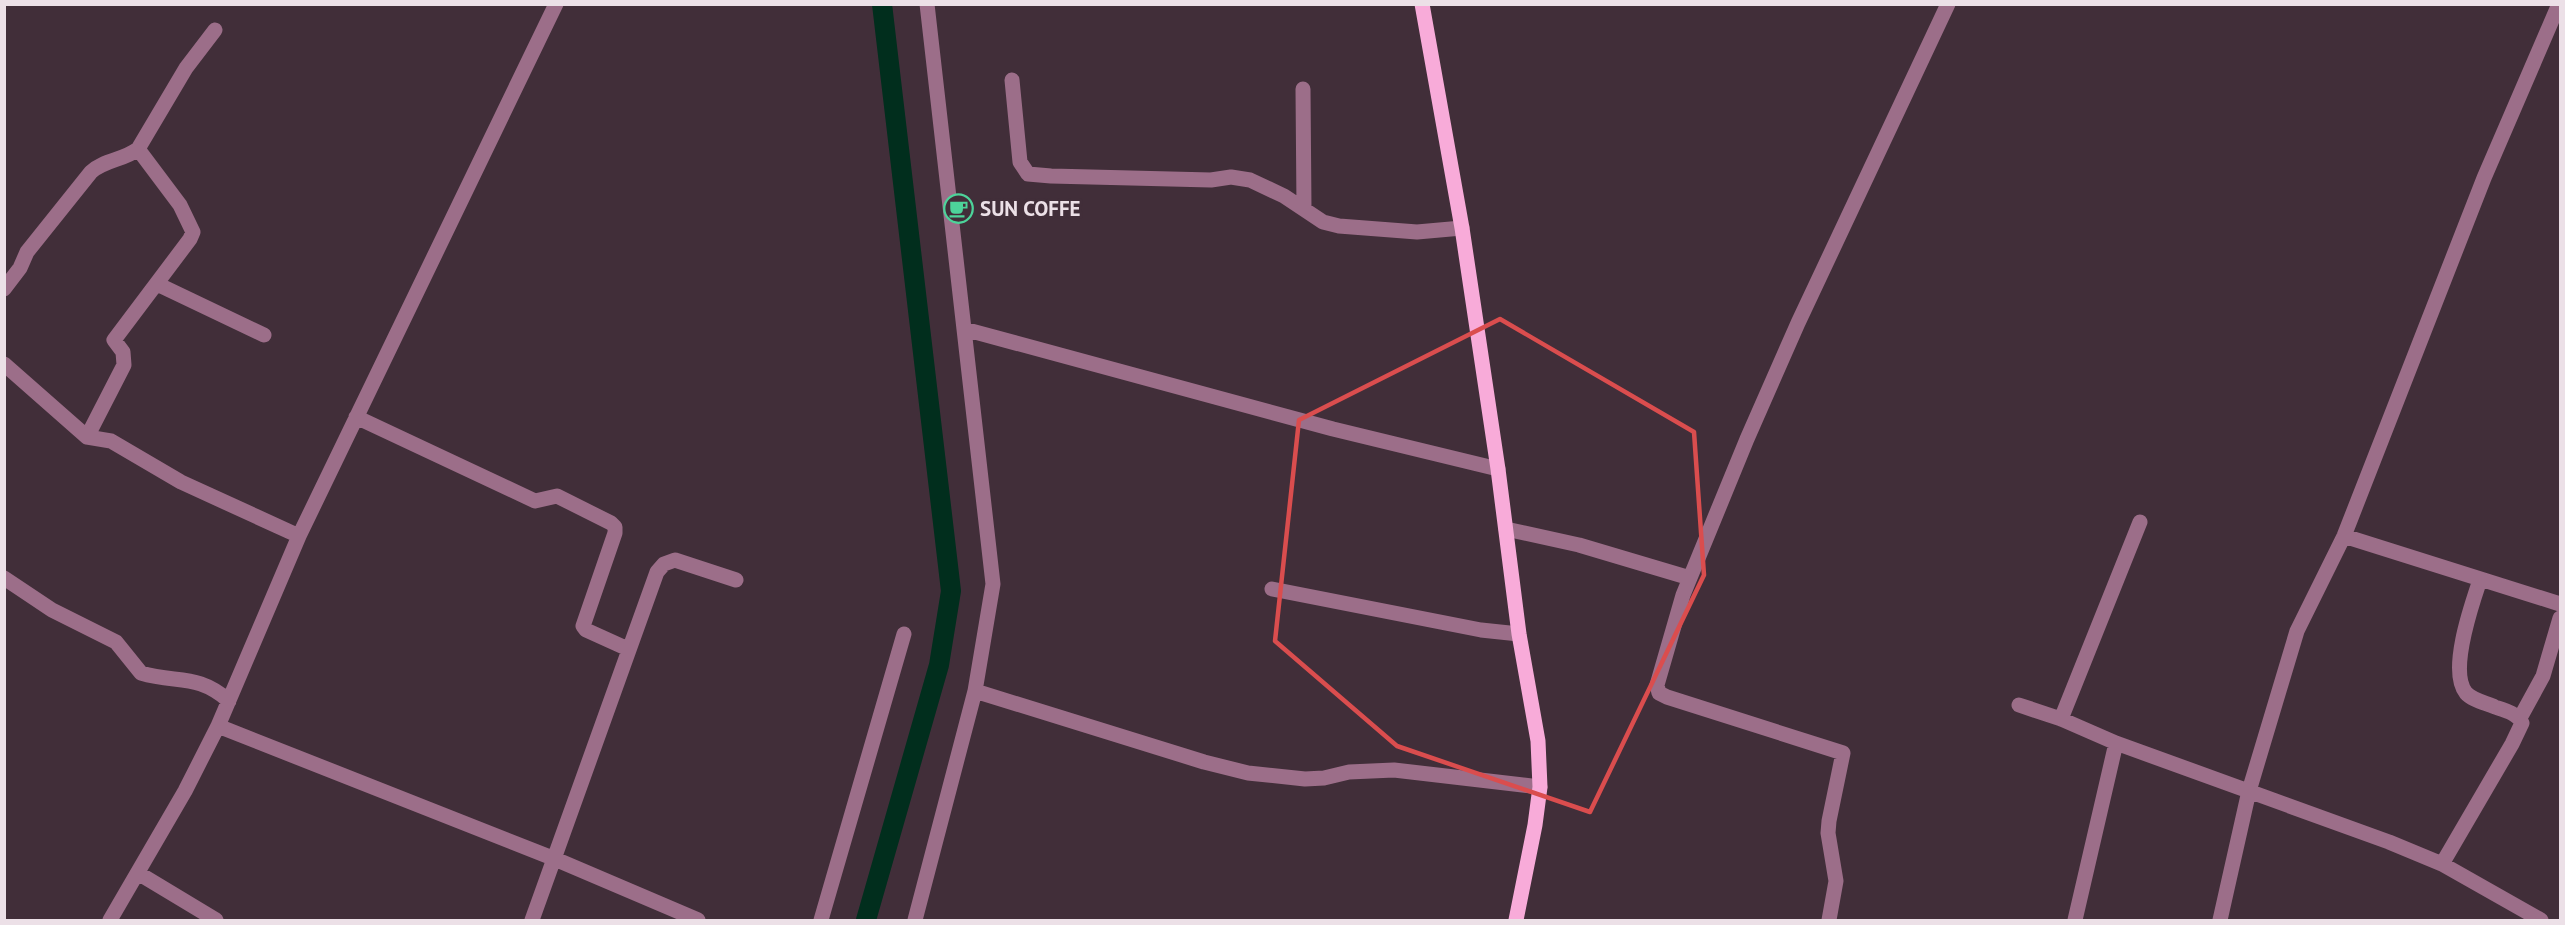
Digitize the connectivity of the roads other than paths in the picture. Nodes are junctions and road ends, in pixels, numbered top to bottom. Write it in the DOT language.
graph roads {
  1 [pos="556,4"];
  2 [pos="927,4"];
  3 [pos="1422,4"];
  4 [pos="1948,4"];
  5 [pos="2559,4"];
  6 [pos="215,30"];
  7 [pos="1012,80"];
  8 [pos="1304,89"];
  9 [pos="138,149"];
  10 [pos="1304,209"];
  11 [pos="1462,228"];
  12 [pos="157,284"];
  13 [pos="4,289"];
  14 [pos="964,329"];
  15 [pos="264,335"];
  16 [pos="4,364"];
  17 [pos="356,417"];
  18 [pos="87,437"];
  19 [pos="1498,469"];
  20 [pos="2139,522"];
  21 [pos="1506,529"];
  22 [pos="299,536"];
  23 [pos="2344,536"];
  24 [pos="4,578"];
  25 [pos="1690,578"];
  26 [pos="736,580"];
  27 [pos="2480,580"];
  28 [pos="1272,589"];
  29 [pos="2560,604"];
  30 [pos="2560,618"];
  31 [pos="903,634"];
  32 [pos="1519,634"];
  33 [pos="628,649"];
  34 [pos="975,691"];
  35 [pos="229,701"];
  36 [pos="2019,705"];
  37 [pos="2520,718"];
  38 [pos="2061,719"];
  39 [pos="218,726"];
  40 [pos="2116,743"];
  41 [pos="1540,787"];
  42 [pos="2249,791"];
  43 [pos="555,859"];
  44 [pos="2442,864"];
  45 [pos="138,873"];
  46 [pos="110,921"];
  47 [pos="216,921"];
  48 [pos="532,921"];
  49 [pos="698,921"];
  50 [pos="821,921"];
  51 [pos="915,921"];
  52 [pos="1516,921"];
  53 [pos="1829,921"];
  54 [pos="2075,921"];
  55 [pos="2220,921"];
  56 [pos="2541,921"];
  1 -- 17 [label="lane"];
  2 -- 14 [label="lane"];
  3 -- 11 [label="main road"];
  4 -- 25 [label="lane"];
  5 -- 23 [label="lane"];
  6 -- 9 [label="lane"];
  7 -- 10 [label="lane"];
  8 -- 10 [label="lane"];
  9 -- 12 [label="lane"];
  9 -- 13 [label="lane"];
  10 -- 11 [label="lane"];
  11 -- 19 [label="main road"];
  12 -- 15 [label="lane"];
  12 -- 18 [label="lane"];
  14 -- 19 [label="lane"];
  14 -- 34 [label="lane"];
  16 -- 18 [label="lane"];
  17 -- 22 [label="lane"];
  17 -- 33 [label="lane"];
  18 -- 22 [label="lane"];
  19 -- 21 [label="main road"];
  20 -- 38 [label="lane"];
  21 -- 25 [label="lane"];
  21 -- 32 [label="main road"];
  22 -- 35 [label="lane"];
  23 -- 27 [label="lane"];
  23 -- 42 [label="lane"];
  24 -- 35 [label="lane"];
  25 -- 53 [label="lane"];
  26 -- 33 [label="lane"];
  27 -- 29 [label="lane"];
  27 -- 37 [label="lane"];
  28 -- 32 [label="lane"];
  30 -- 37 [label="lane"];
  31 -- 50 [label="lane"];
  32 -- 41 [label="main road"];
  33 -- 43 [label="lane"];
  34 -- 41 [label="lane"];
  34 -- 51 [label="lane"];
  35 -- 39 [label="lane"];
  36 -- 38 [label="lane"];
  37 -- 44 [label="lane"];
  38 -- 40 [label="lane"];
  39 -- 43 [label="lane"];
  39 -- 45 [label="lane"];
  40 -- 42 [label="lane"];
  40 -- 54 [label="lane"];
  41 -- 52 [label="main road"];
  42 -- 44 [label="lane"];
  42 -- 55 [label="lane"];
  43 -- 48 [label="lane"];
  43 -- 49 [label="lane"];
  44 -- 56 [label="lane"];
  45 -- 46 [label="lane"];
  45 -- 47 [label="lane"];
}
